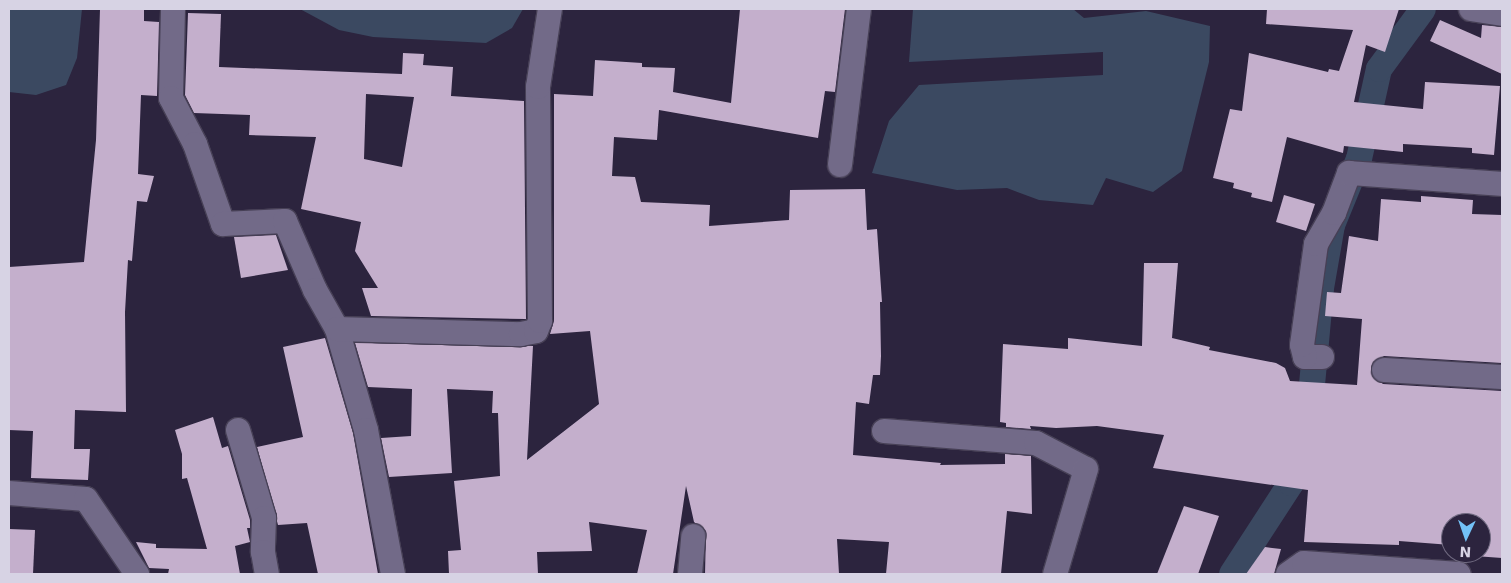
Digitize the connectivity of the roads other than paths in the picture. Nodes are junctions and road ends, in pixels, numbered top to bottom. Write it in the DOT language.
graph roads {
  1 [pos="173,9"];
  2 [pos="550,9"];
  3 [pos="859,9"];
  4 [pos="1473,9"];
  5 [pos="1502,14"];
  6 [pos="840,165"];
  7 [pos="1502,184"];
  8 [pos="337,328"];
  9 [pos="1313,357"];
  10 [pos="1384,370"];
  11 [pos="1502,377"];
  12 [pos="238,430"];
  13 [pos="884,431"];
  14 [pos="9,493"];
  15 [pos="692,536"];
  16 [pos="137,574"];
  17 [pos="267,574"];
  18 [pos="393,574"];
  19 [pos="690,574"];
  20 [pos="1055,574"];
  21 [pos="1288,574"];
  22 [pos="1459,574"];
  1 -- 8 [label="street"];
  2 -- 8 [label="street"];
  3 -- 6 [label="street"];
  4 -- 5 [label="street"];
  7 -- 9 [label="street"];
  8 -- 18 [label="street"];
  10 -- 11 [label="street"];
  12 -- 17 [label="street"];
  13 -- 20 [label="street"];
  14 -- 16 [label="street"];
  15 -- 19 [label="street"];
  21 -- 22 [label="street"];
}
